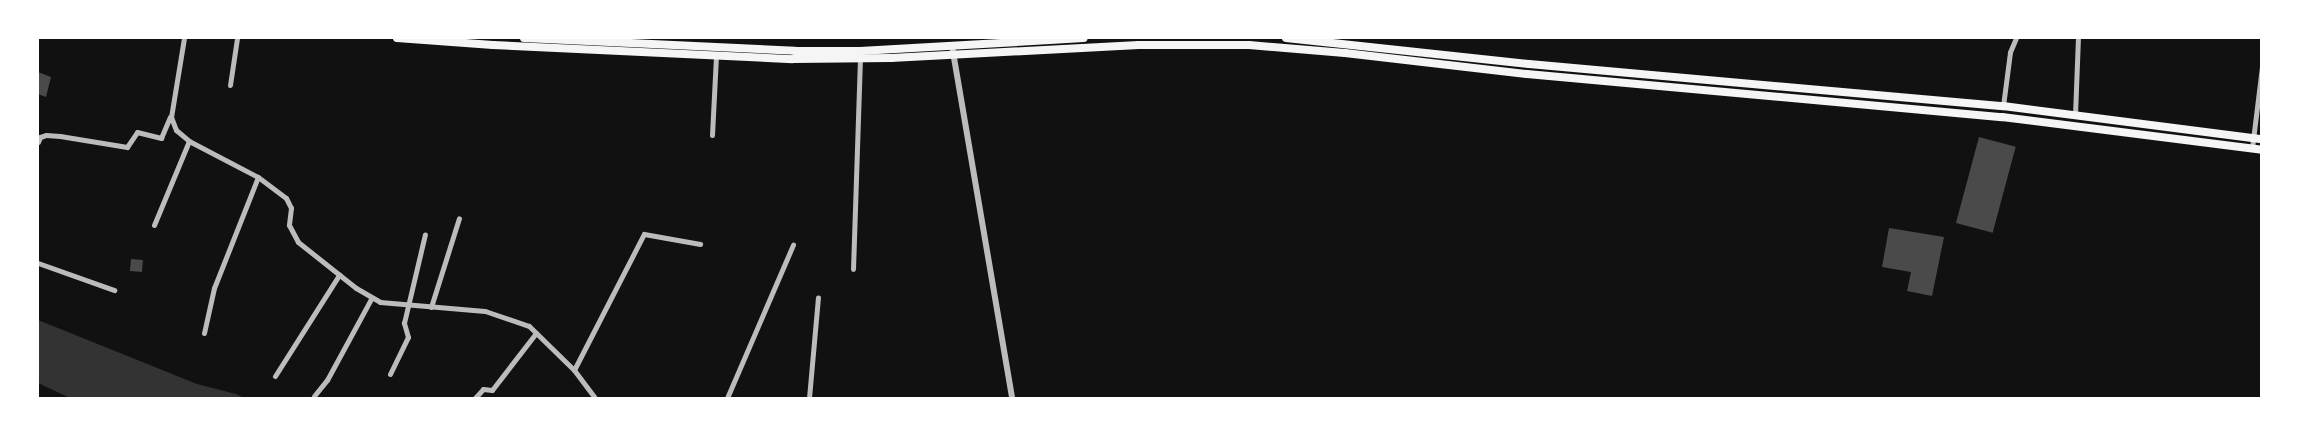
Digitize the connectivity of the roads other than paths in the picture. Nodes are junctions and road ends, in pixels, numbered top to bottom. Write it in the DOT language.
graph roads {
  1 [pos="184,38"];
  2 [pos="237,38"];
  3 [pos="397,38"];
  4 [pos="524,38"];
  5 [pos="1084,38"];
  6 [pos="1286,38"];
  7 [pos="2016,38"];
  8 [pos="2078,38"];
  9 [pos="629,40"];
  10 [pos="1347,40"];
  11 [pos="952,46"];
  12 [pos="953,55"];
  13 [pos="716,57"];
  14 [pos="860,59"];
  15 [pos="2262,66"];
  16 [pos="230,85"];
  17 [pos="2002,106"];
  18 [pos="2075,115"];
  19 [pos="171,117"];
  20 [pos="712,135"];
  21 [pos="2258,139"];
  22 [pos="38,142"];
  23 [pos="189,142"];
  24 [pos="2252,148"];
  25 [pos="2262,150"];
  26 [pos="258,178"];
  27 [pos="459,218"];
  28 [pos="154,225"];
  29 [pos="425,234"];
  30 [pos="700,244"];
  31 [pos="793,245"];
  32 [pos="38,263"];
  33 [pos="854,269"];
  34 [pos="340,274"];
  35 [pos="114,290"];
  36 [pos="818,297"];
  37 [pos="372,298"];
  38 [pos="408,304"];
  39 [pos="431,307"];
  40 [pos="204,333"];
  41 [pos="536,333"];
  42 [pos="574,370"];
  43 [pos="390,374"];
  44 [pos="275,376"];
  45 [pos="314,396"];
  46 [pos="475,398"];
  47 [pos="595,398"];
  48 [pos="727,398"];
  49 [pos="809,398"];
  50 [pos="1012,398"];
  1 -- 19 [label="street"];
  2 -- 16 [label="street"];
  3 -- 13 [label="highway"];
  4 -- 9 [label="highway"];
  5 -- 11 [label="highway"];
  6 -- 10 [label="highway"];
  7 -- 17 [label="street"];
  8 -- 18 [label="street"];
  9 -- 11 [label="highway"];
  10 -- 17 [label="highway"];
  11 -- 12 [label="street"];
  12 -- 14 [label="highway"];
  12 -- 24 [label="highway"];
  12 -- 50 [label="street"];
  13 -- 14 [label="highway"];
  13 -- 20 [label="street"];
  14 -- 33 [label="street"];
  15 -- 21 [label="street"];
  17 -- 18 [label="highway"];
  18 -- 21 [label="highway"];
  19 -- 22 [label="street"];
  19 -- 23 [label="street"];
  21 -- 24 [label="street"];
  23 -- 26 [label="street"];
  23 -- 28 [label="street"];
  24 -- 25 [label="highway"];
  26 -- 34 [label="street"];
  26 -- 40 [label="street"];
  27 -- 39 [label="street"];
  29 -- 38 [label="street"];
  30 -- 42 [label="street"];
  31 -- 48 [label="street"];
  32 -- 35 [label="street"];
  34 -- 37 [label="street"];
  34 -- 44 [label="street"];
  36 -- 49 [label="street"];
  37 -- 38 [label="street"];
  37 -- 45 [label="street"];
  38 -- 39 [label="street"];
  38 -- 43 [label="street"];
  39 -- 41 [label="street"];
  41 -- 42 [label="street"];
  41 -- 46 [label="street"];
  42 -- 47 [label="street"];
}
